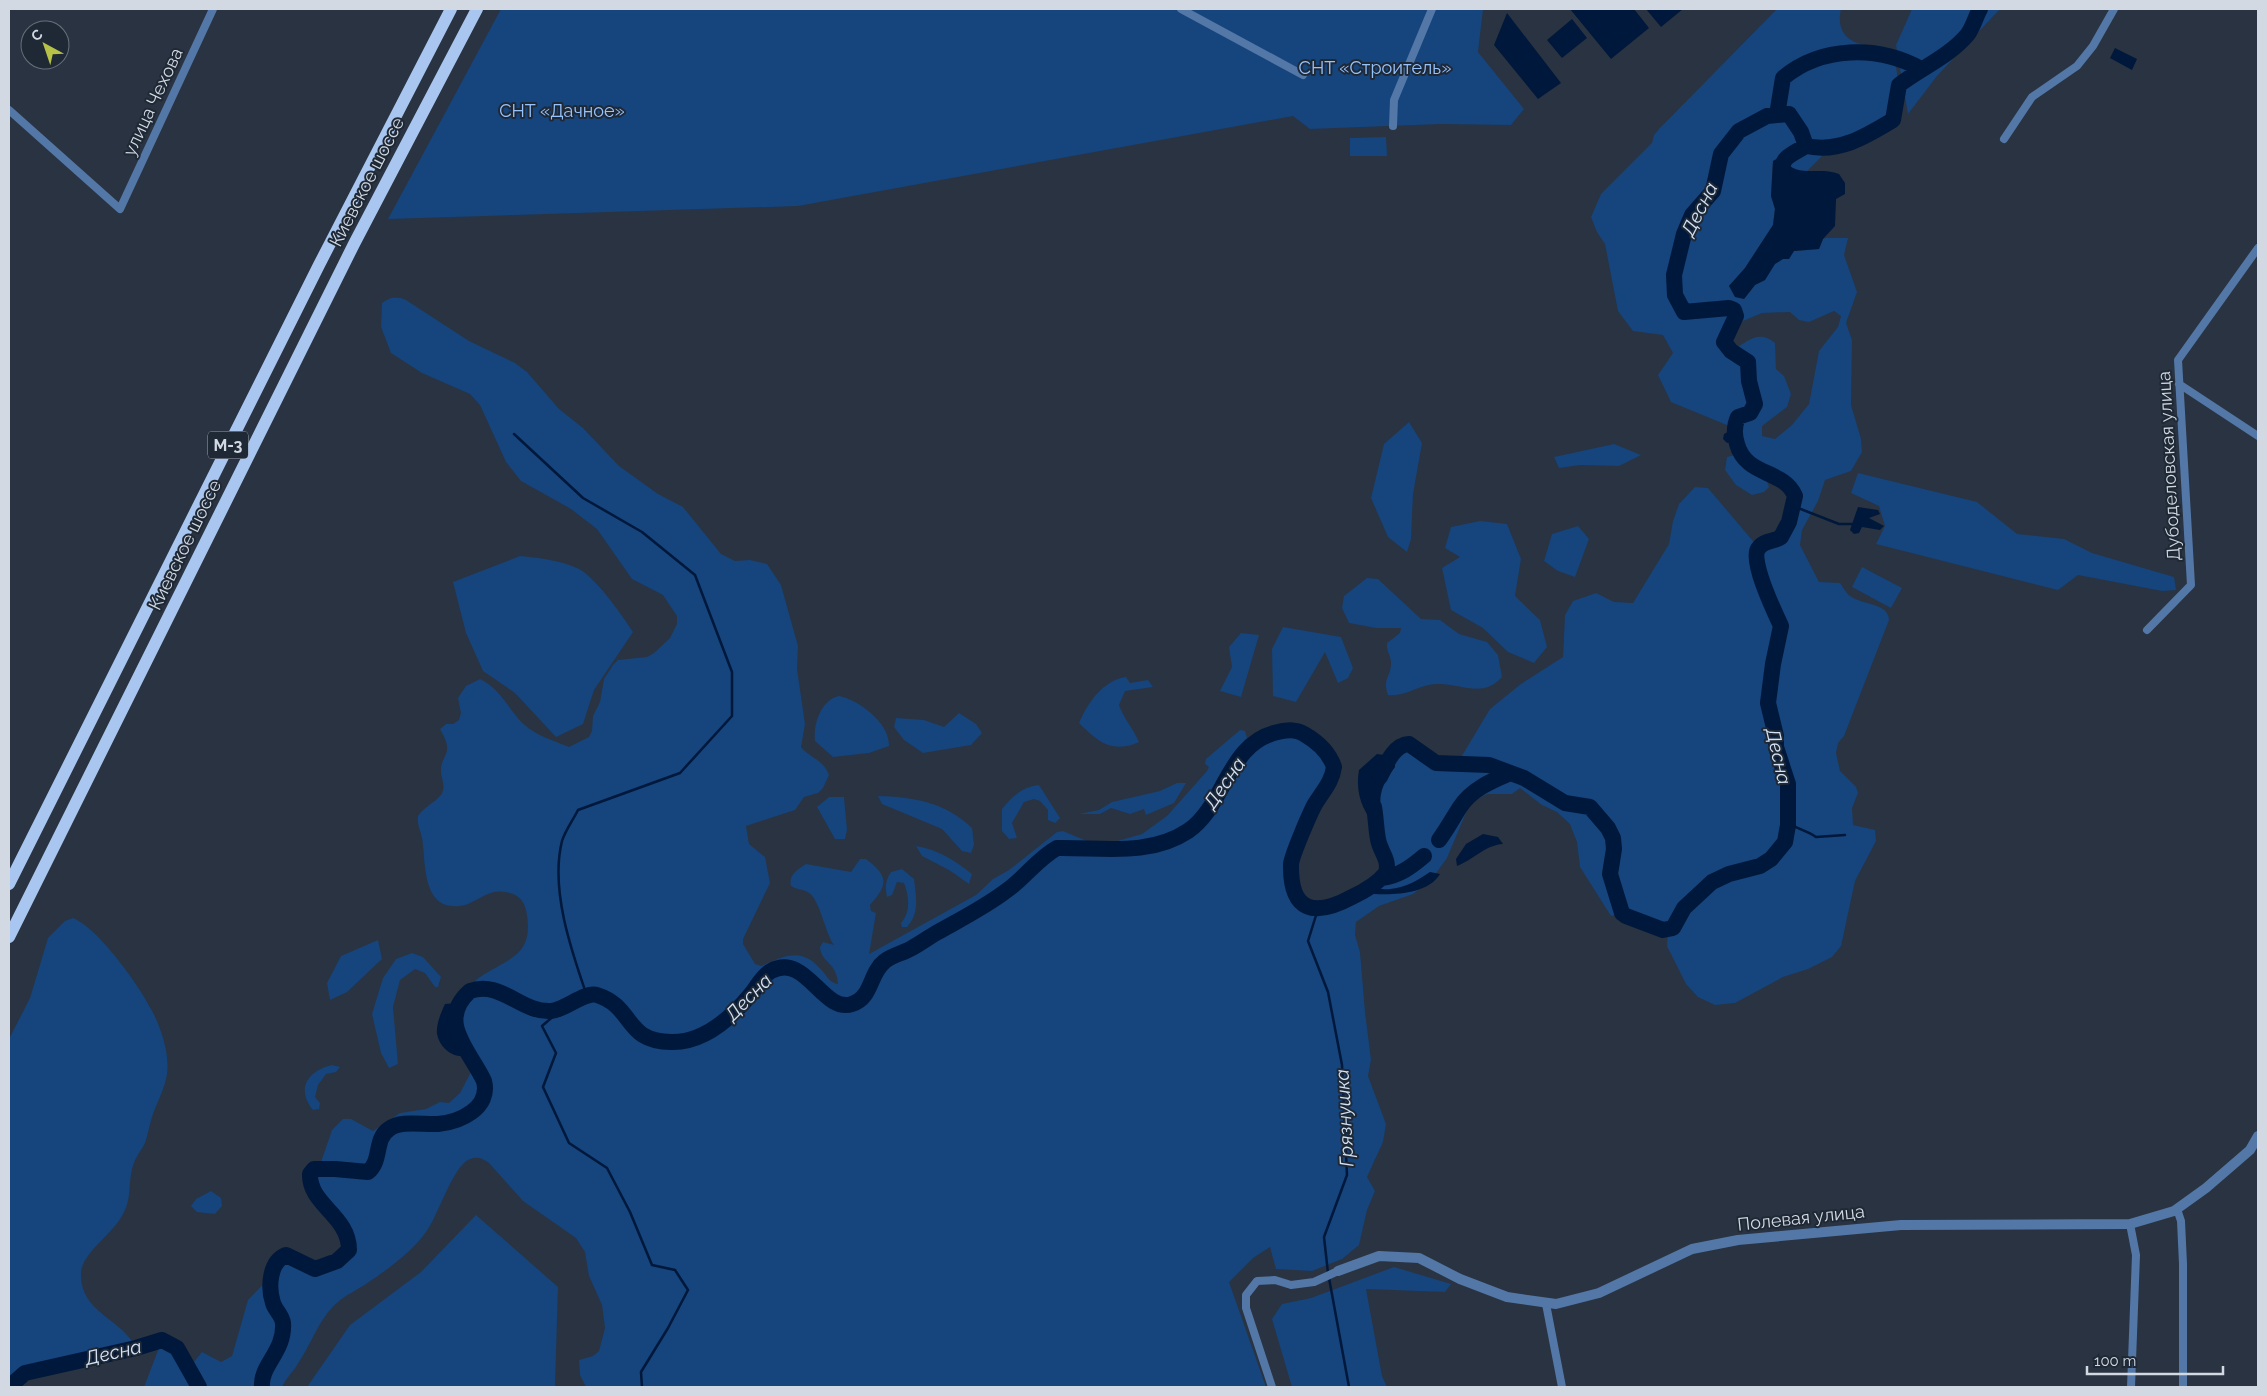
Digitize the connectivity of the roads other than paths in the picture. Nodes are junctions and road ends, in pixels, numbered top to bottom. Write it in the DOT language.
graph roads {
  1 [pos="213,9"];
  2 [pos="451,9"];
  3 [pos="477,9"];
  4 [pos="1181,9"];
  5 [pos="1432,9"];
  6 [pos="2114,9"];
  7 [pos="1303,75"];
  8 [pos="9,110"];
  9 [pos="1393,126"];
  10 [pos="2004,139"];
  11 [pos="2258,248"];
  12 [pos="2179,384"];
  13 [pos="2258,436"];
  14 [pos="2147,630"];
  15 [pos="9,884"];
  16 [pos="9,937"];
  17 [pos="2258,1136"];
  18 [pos="2254,1152"];
  19 [pos="2178,1209"];
  20 [pos="2130,1224"];
  21 [pos="1338,1271"];
  22 [pos="1546,1304"];
  23 [pos="1272,1387"];
  24 [pos="1562,1387"];
  25 [pos="2131,1387"];
  26 [pos="2183,1387"];
  1 -- 8 [label="street, улица Чехова"];
  2 -- 15 [label="highway, Киевское шоссе / М-3"];
  3 -- 16 [label="highway, Киевское шоссе / М-3"];
  4 -- 7 [label="street"];
  5 -- 9 [label="street"];
  6 -- 10 [label="street"];
  11 -- 12 [label="street, Дубоделовская улица"];
  12 -- 13 [label="street"];
  12 -- 14 [label="street, Дубоделовская улица"];
  17 -- 18 [label="street, Полевая улица"];
  18 -- 19 [label="street, Полевая улица"];
  19 -- 20 [label="street, Полевая улица"];
  19 -- 26 [label="street"];
  20 -- 22 [label="street, Полевая улица"];
  20 -- 25 [label="street"];
  21 -- 22 [label="street, Полевая улица"];
  21 -- 23 [label="street"];
  22 -- 24 [label="street"];
}
